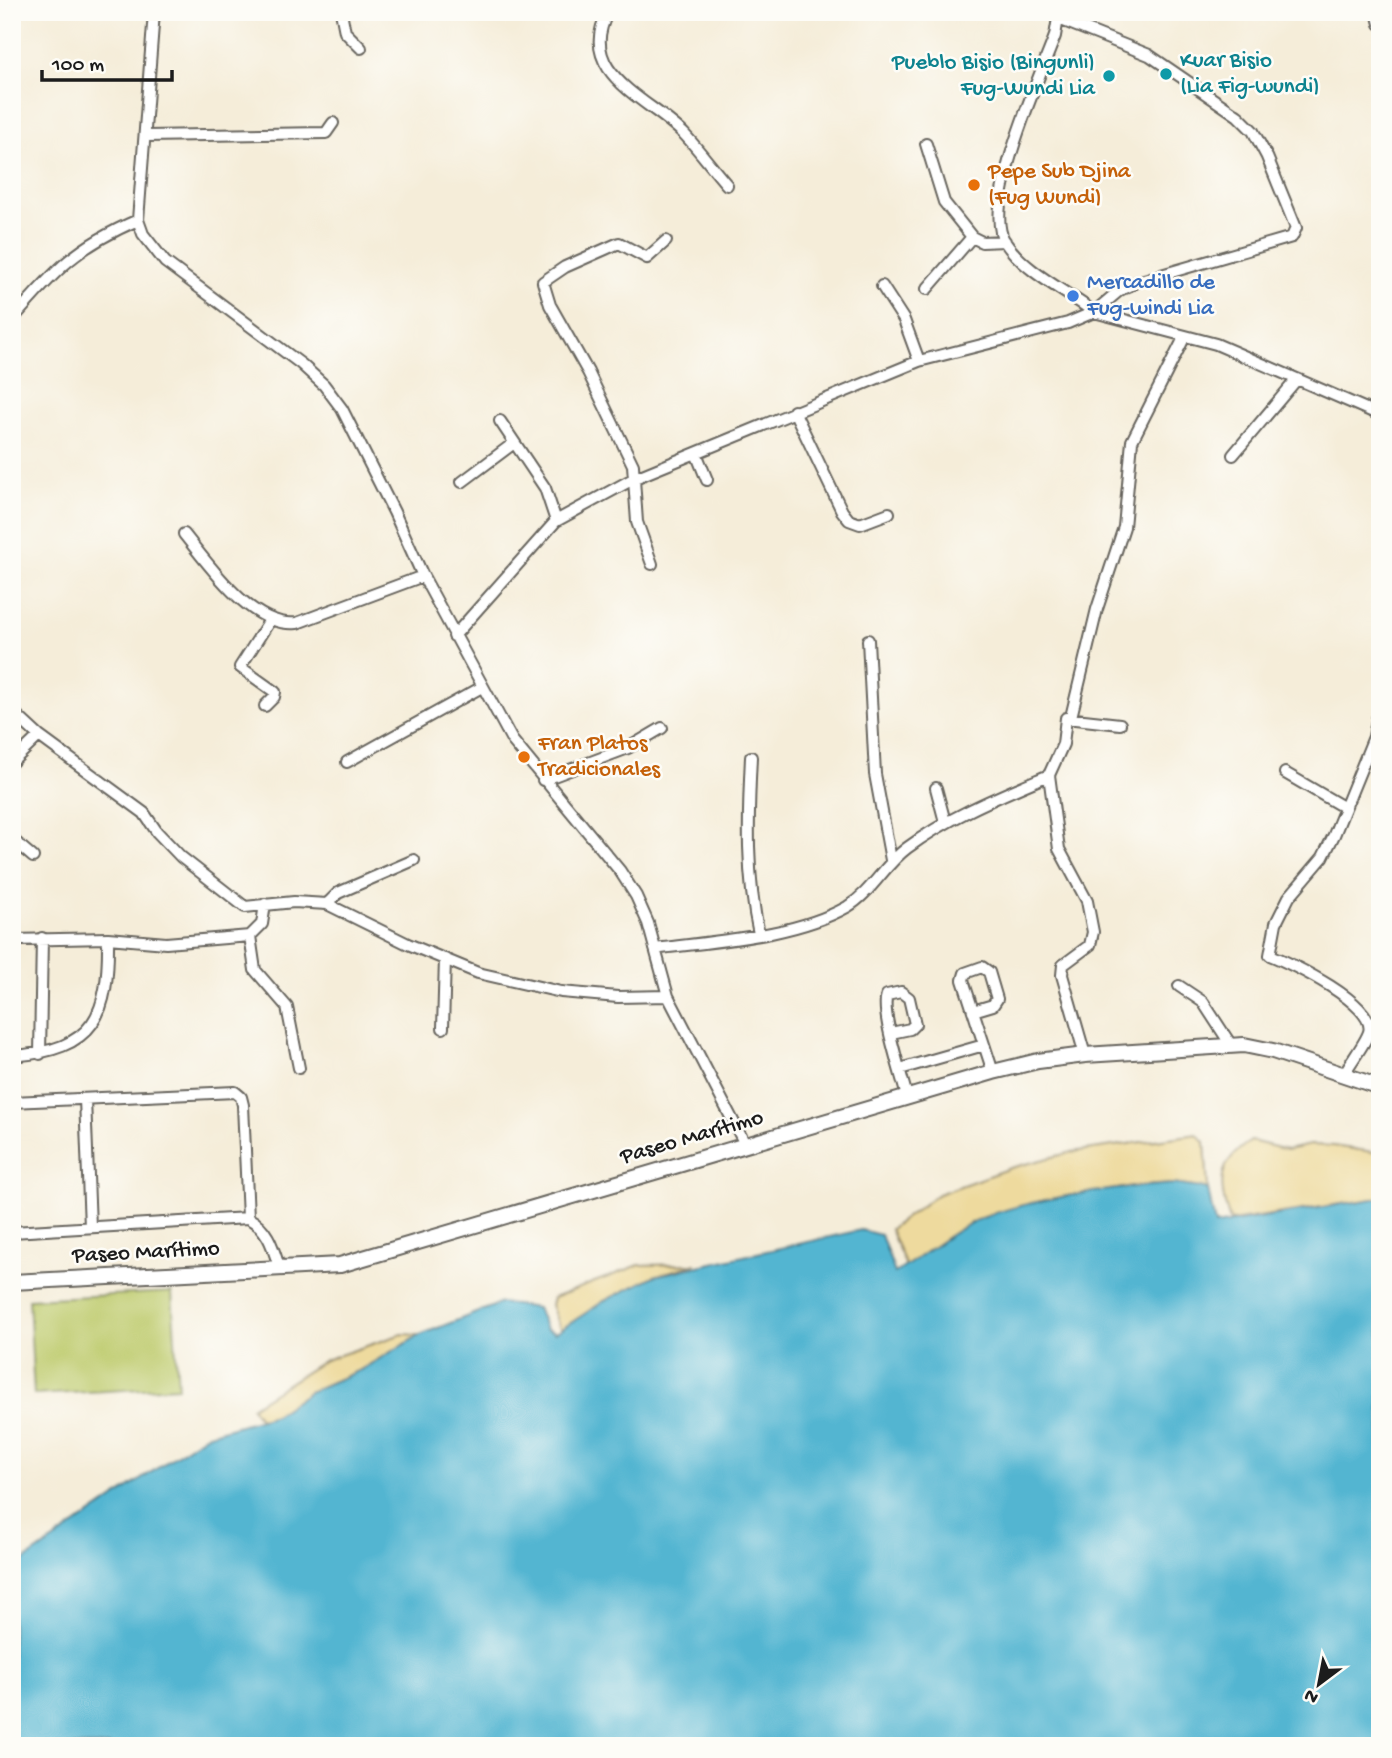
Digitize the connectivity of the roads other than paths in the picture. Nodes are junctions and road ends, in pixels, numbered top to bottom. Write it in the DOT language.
graph roads {
  1 [pos="155,12"];
  2 [pos="341,12"];
  3 [pos="608,12"];
  4 [pos="1377,12"];
  5 [pos="1059,15"];
  6 [pos="1380,24"];
  7 [pos="361,48"];
  8 [pos="333,122"];
  9 [pos="147,136"];
  10 [pos="926,144"];
  11 [pos="727,185"];
  12 [pos="138,220"];
  13 [pos="972,237"];
  14 [pos="666,241"];
  15 [pos="1005,241"];
  16 [pos="882,286"];
  17 [pos="927,289"];
  18 [pos="1094,312"];
  19 [pos="12,320"];
  20 [pos="1184,338"];
  21 [pos="919,361"];
  22 [pos="1297,379"];
  23 [pos="794,411"];
  24 [pos="1380,415"];
  25 [pos="500,421"];
  26 [pos="514,443"];
  27 [pos="696,453"];
  28 [pos="1234,455"];
  29 [pos="635,478"];
  30 [pos="707,480"];
  31 [pos="462,482"];
  32 [pos="889,513"];
  33 [pos="556,521"];
  34 [pos="184,534"];
  35 [pos="652,564"];
  36 [pos="423,576"];
  37 [pos="270,620"];
  38 [pos="454,636"];
  39 [pos="868,640"];
  40 [pos="482,687"];
  41 [pos="1380,704"];
  42 [pos="265,706"];
  43 [pos="12,711"];
  44 [pos="1071,718"];
  45 [pos="1119,724"];
  46 [pos="662,728"];
  47 [pos="39,736"];
  48 [pos="751,757"];
  49 [pos="12,762"];
  50 [pos="347,762"];
  51 [pos="1284,773"];
  52 [pos="1049,775"];
  53 [pos="543,780"];
  54 [pos="936,788"];
  55 [pos="1345,808"];
  56 [pos="945,822"];
  57 [pos="12,839"];
  58 [pos="33,857"];
  59 [pos="414,860"];
  60 [pos="891,860"];
  61 [pos="265,904"];
  62 [pos="327,904"];
  63 [pos="759,934"];
  64 [pos="250,936"];
  65 [pos="42,938"];
  66 [pos="108,938"];
  67 [pos="12,940"];
  68 [pos="655,949"];
  69 [pos="445,959"];
  70 [pos="1180,986"];
  71 [pos="668,996"];
  72 [pos="974,1011"];
  73 [pos="443,1028"];
  74 [pos="891,1033"];
  75 [pos="985,1045"];
  76 [pos="1231,1045"];
  77 [pos="40,1054"];
  78 [pos="1085,1055"];
  79 [pos="12,1056"];
  80 [pos="299,1069"];
  81 [pos="900,1069"];
  82 [pos="993,1072"];
  83 [pos="1345,1074"];
  84 [pos="1380,1087"];
  85 [pos="907,1097"];
  86 [pos="85,1099"];
  87 [pos="12,1102"];
  88 [pos="746,1146"];
  89 [pos="248,1218"];
  90 [pos="90,1227"];
  91 [pos="12,1232"];
  92 [pos="280,1270"];
  93 [pos="12,1282"];
  1 -- 9 [label="street"];
  2 -- 7 [label="street"];
  3 -- 11 [label="street"];
  4 -- 6 [label="street"];
  5 -- 15 [label="street"];
  5 -- 18 [label="street"];
  8 -- 9 [label="street"];
  9 -- 12 [label="street"];
  10 -- 13 [label="street"];
  12 -- 19 [label="street"];
  12 -- 36 [label="street"];
  13 -- 15 [label="street"];
  13 -- 17 [label="street"];
  14 -- 29 [label="street"];
  15 -- 18 [label="street"];
  16 -- 21 [label="street"];
  18 -- 20 [label="street"];
  18 -- 21 [label="street"];
  20 -- 22 [label="street"];
  20 -- 44 [label="street"];
  21 -- 23 [label="street"];
  22 -- 24 [label="street"];
  22 -- 28 [label="street"];
  23 -- 27 [label="street"];
  23 -- 32 [label="street"];
  25 -- 26 [label="street"];
  26 -- 31 [label="street"];
  26 -- 33 [label="street"];
  27 -- 29 [label="street"];
  27 -- 30 [label="street"];
  29 -- 33 [label="street"];
  29 -- 35 [label="street"];
  33 -- 38 [label="street"];
  34 -- 37 [label="street"];
  36 -- 37 [label="street"];
  36 -- 38 [label="street"];
  37 -- 42 [label="street"];
  38 -- 40 [label="street"];
  39 -- 60 [label="street"];
  40 -- 50 [label="street"];
  40 -- 53 [label="street"];
  41 -- 55 [label="street"];
  43 -- 47 [label="street"];
  44 -- 45 [label="street"];
  44 -- 52 [label="street"];
  46 -- 53 [label="street"];
  47 -- 49 [label="street"];
  47 -- 61 [label="street"];
  48 -- 63 [label="street"];
  51 -- 55 [label="street"];
  52 -- 56 [label="street"];
  52 -- 78 [label="street"];
  53 -- 68 [label="street"];
  54 -- 56 [label="street"];
  55 -- 83 [label="street"];
  56 -- 60 [label="street"];
  57 -- 58 [label="street"];
  59 -- 62 [label="street"];
  60 -- 63 [label="street"];
  61 -- 62 [label="street"];
  61 -- 64 [label="street"];
  62 -- 69 [label="street"];
  63 -- 68 [label="street"];
  64 -- 66 [label="street"];
  64 -- 80 [label="street"];
  65 -- 66 [label="street"];
  65 -- 67 [label="street"];
  65 -- 77 [label="street"];
  66 -- 77 [label="street"];
  68 -- 71 [label="street"];
  69 -- 71 [label="street"];
  69 -- 73 [label="street"];
  70 -- 76 [label="street"];
  71 -- 88 [label="street"];
  72 -- 75 [label="street"];
  74 -- 81 [label="street"];
  75 -- 81 [label="street"];
  75 -- 82 [label="street"];
  76 -- 78 [label="main road, Paseo Marítimo"];
  76 -- 83 [label="main road, Paseo Marítimo"];
  77 -- 79 [label="street"];
  78 -- 82 [label="main road, Paseo Marítimo"];
  81 -- 85 [label="street"];
  82 -- 85 [label="main road, Paseo Marítimo"];
  83 -- 84 [label="main road, Paseo Marítimo"];
  85 -- 88 [label="main road, Paseo Marítimo"];
  86 -- 87 [label="street"];
  86 -- 89 [label="street"];
  86 -- 90 [label="street"];
  88 -- 92 [label="main road, Paseo Marítimo"];
  89 -- 90 [label="street"];
  89 -- 92 [label="street"];
  90 -- 91 [label="street"];
  92 -- 93 [label="main road, Paseo Marítimo"];
}
